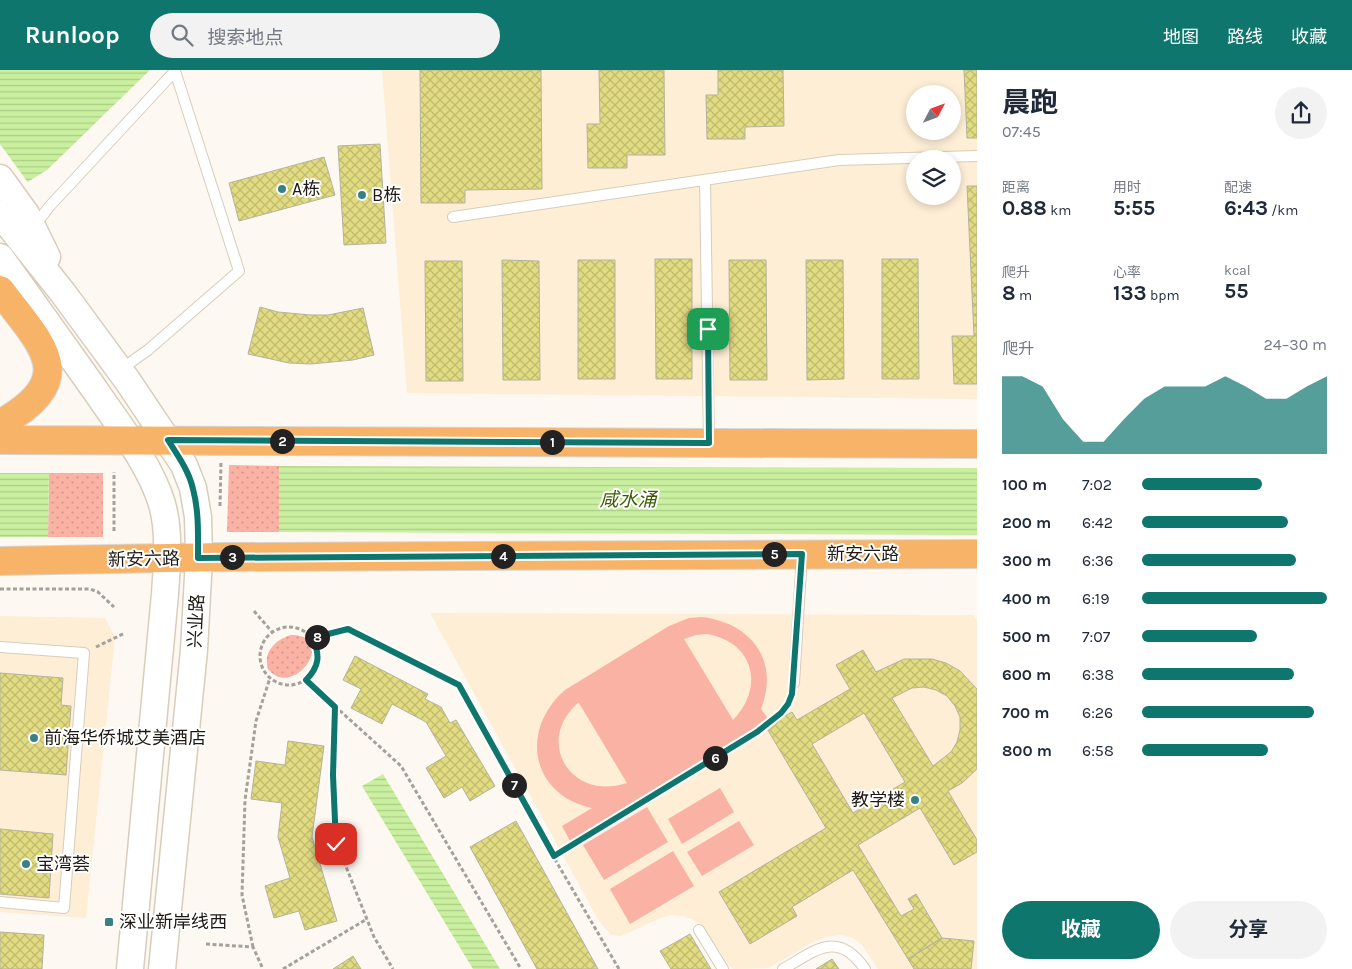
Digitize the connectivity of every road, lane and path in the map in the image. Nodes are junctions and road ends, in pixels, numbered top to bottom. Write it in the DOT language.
graph roads {
  1 [pos="977,156"];
  2 [pos="0,178"];
  3 [pos="705,180"];
  4 [pos="8,206"];
  5 [pos="453,217"];
  6 [pos="33,228"];
  7 [pos="0,257"];
  8 [pos="0,284"];
  9 [pos="0,290"];
  10 [pos="63,293"];
  11 [pos="47,322"];
  12 [pos="120,370"];
  13 [pos="0,424"];
  14 [pos="0,440"];
  15 [pos="168,440"];
  16 [pos="130,441"];
  17 [pos="709,443"];
  18 [pos="977,444"];
  19 [pos="221,462"];
  20 [pos="114,472"];
  21 [pos="220,509"];
  22 [pos="114,531"];
  23 [pos="802,554"];
  24 [pos="977,554"];
  25 [pos="198,558"];
  26 [pos="167,559"];
  27 [pos="0,561"];
  28 [pos="0,589"];
  29 [pos="114,607"];
  30 [pos="254,611"];
  31 [pos="125,633"];
  32 [pos="273,633"];
  33 [pos="312,638"];
  34 [pos="0,647"];
  35 [pos="84,653"];
  36 [pos="270,678"];
  37 [pos="306,680"];
  38 [pos="794,683"];
  39 [pos="335,707"];
  40 [pos="554,856"];
  41 [pos="0,902"];
  42 [pos="367,919"];
  43 [pos="699,930"];
  44 [pos="206,944"];
  45 [pos="252,947"];
  46 [pos="130,969"];
  47 [pos="162,969"];
  48 [pos="263,969"];
  49 [pos="283,969"];
  50 [pos="393,969"];
  51 [pos="521,969"];
  52 [pos="619,969"];
  53 [pos="723,969"];
  54 [pos="783,969"];
  55 [pos="865,969"];
  1 -- 3 [label="lane"];
  2 -- 4 [label="main road"];
  3 -- 5 [label="lane"];
  3 -- 17 [label="lane"];
  4 -- 6 [label="main road"];
  4 -- 10 [label="main road, 兴业路"];
  6 -- 10 [label="main road"];
  6 -- 12 [label="lane"];
  7 -- 11 [label="main road, 兴业路"];
  8 -- 11 [label="main road"];
  9 -- 13 [label="main road"];
  10 -- 12 [label="main road, 兴业路"];
  11 -- 16 [label="main road, 兴业路"];
  12 -- 15 [label="main road, 兴业路"];
  14 -- 16 [label="main road"];
  15 -- 16 [label="main road"];
  15 -- 17 [label="main road"];
  15 -- 25 [label="main road, 兴业路"];
  16 -- 26 [label="main road, 兴业路"];
  17 -- 18 [label="main road"];
  19 -- 21 [label="path"];
  20 -- 22 [label="path"];
  23 -- 24 [label="main road, 新安六路"];
  23 -- 25 [label="main road, 新安六路"];
  23 -- 38 [label="lane"];
  25 -- 26 [label="main road, 新安六路"];
  25 -- 47 [label="main road, 兴业路"];
  26 -- 27 [label="main road, 新安六路"];
  26 -- 46 [label="main road, 兴业路"];
  28 -- 29 [label="path"];
  30 -- 32 [label="path"];
  31 -- 35 [label="path"];
  32 -- 33 [label="path"];
  32 -- 36 [label="path"];
  33 -- 37 [label="path"];
  33 -- 40 [label="path"];
  34 -- 35 [label="lane"];
  35 -- 41 [label="lane"];
  36 -- 37 [label="path"];
  36 -- 45 [label="path"];
  37 -- 39 [label="path"];
  38 -- 40 [label="path"];
  39 -- 42 [label="path"];
  39 -- 51 [label="path"];
  40 -- 52 [label="path"];
  42 -- 49 [label="path"];
  42 -- 50 [label="path"];
  43 -- 53 [label="lane"];
  44 -- 45 [label="path"];
  45 -- 48 [label="path"];
  54 -- 55 [label="lane"];
}
